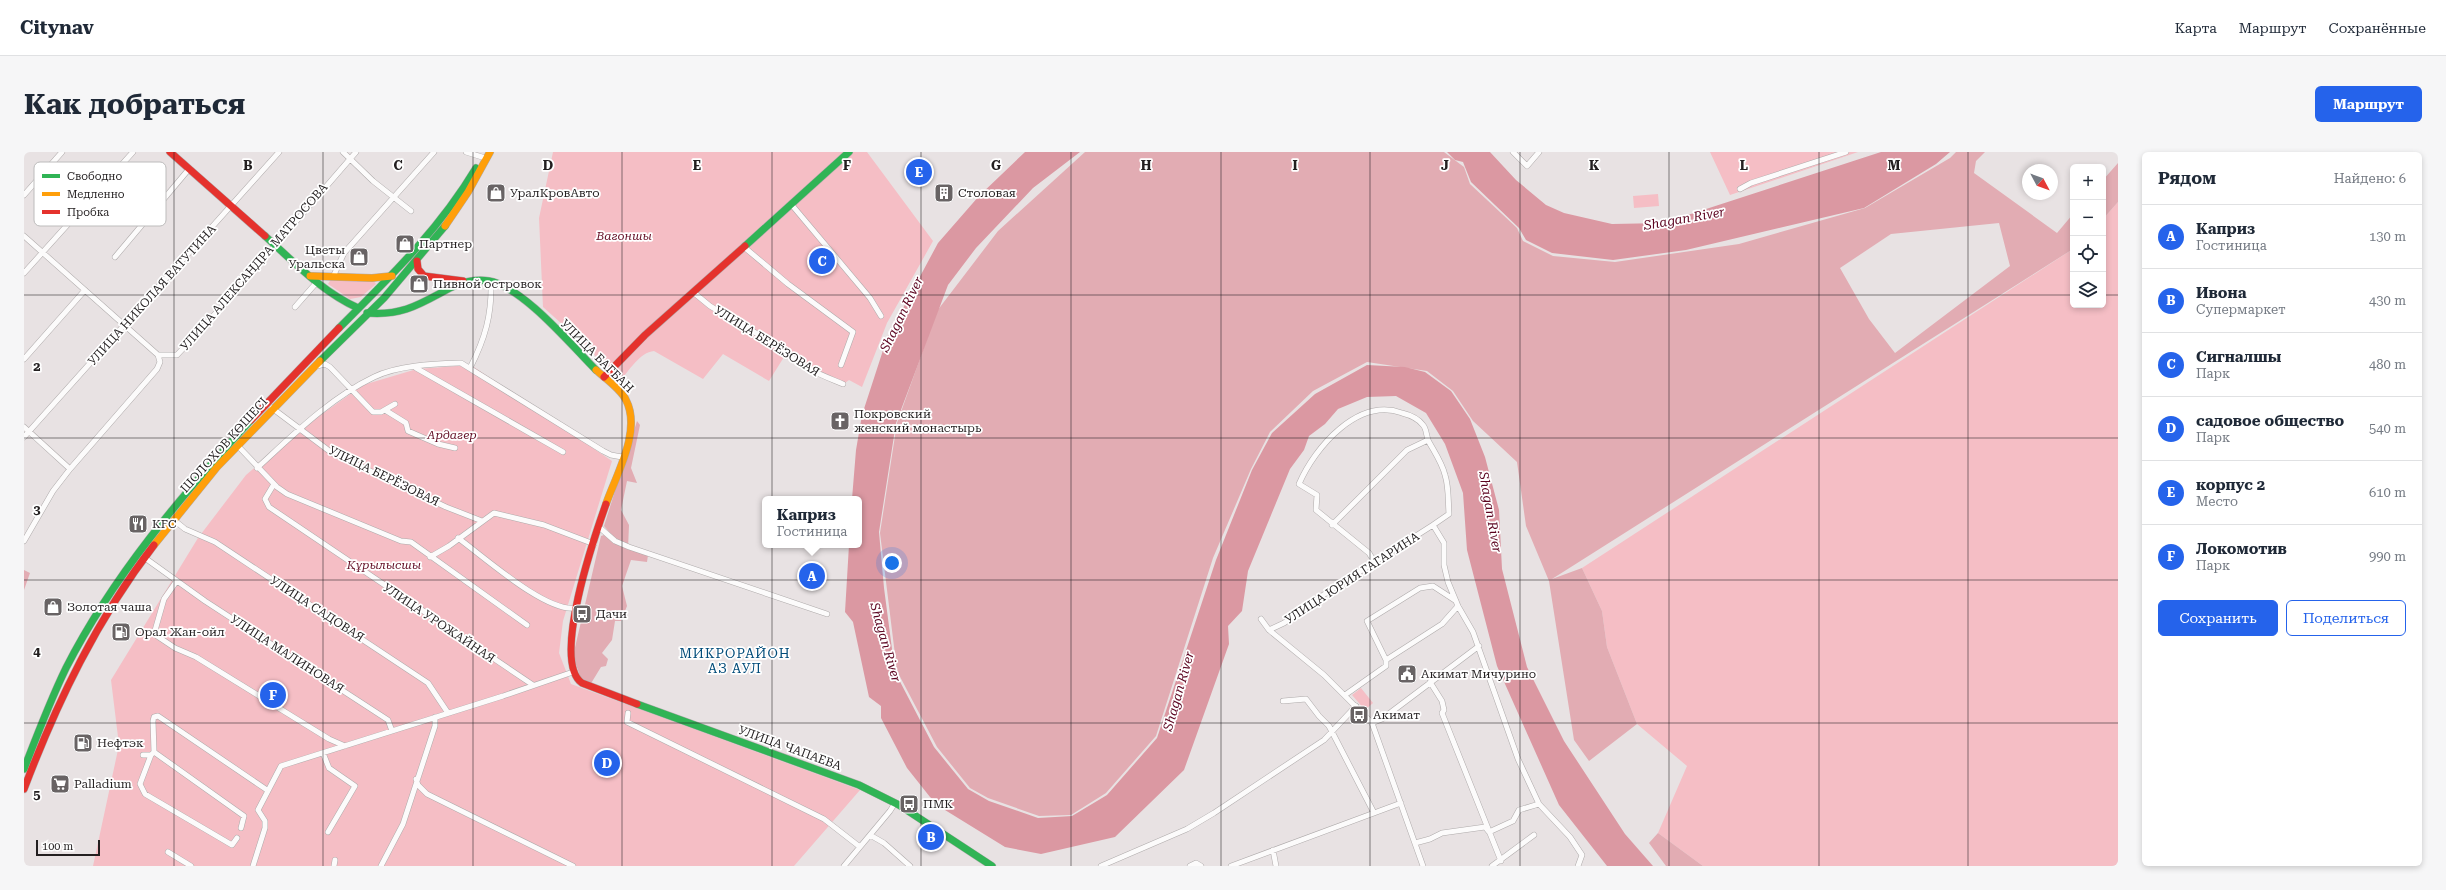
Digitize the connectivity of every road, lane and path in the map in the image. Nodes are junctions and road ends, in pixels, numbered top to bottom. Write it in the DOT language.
graph roads {
  1 [pos="62,152"];
  2 [pos="133,152"];
  3 [pos="170,152"];
  4 [pos="279,152"];
  5 [pos="343,152"];
  6 [pos="356,152"];
  7 [pos="434,152"];
  8 [pos="466,152"];
  9 [pos="490,152"];
  10 [pos="848,152"];
  11 [pos="1513,152"];
  12 [pos="1539,152"];
  13 [pos="1846,152"];
  14 [pos="483,155"];
  15 [pos="350,158"];
  16 [pos="53,162"];
  17 [pos="124,162"];
  18 [pos="189,169"];
  19 [pos="34,184"];
  20 [pos="1740,189"];
  21 [pos="24,195"];
  22 [pos="166,196"];
  23 [pos="394,199"];
  24 [pos="791,204"];
  25 [pos="231,207"];
  26 [pos="411,211"];
  27 [pos="66,226"];
  28 [pos="141,226"];
  29 [pos="24,236"];
  30 [pos="274,245"];
  31 [pos="744,247"];
  32 [pos="43,252"];
  33 [pos="115,257"];
  34 [pos="418,261"];
  35 [pos="24,273"];
  36 [pos="393,275"];
  37 [pos="310,276"];
  38 [pos="333,277"];
  39 [pos="491,281"];
  40 [pos="317,282"];
  41 [pos="464,282"];
  42 [pos="85,290"];
  43 [pos="694,292"];
  44 [pos="295,307"];
  45 [pos="358,308"];
  46 [pos="367,313"];
  47 [pos="881,316"];
  48 [pos="125,325"];
  49 [pos="158,354"];
  50 [pos="24,359"];
  51 [pos="841,365"];
  52 [pos="315,366"];
  53 [pos="416,367"];
  54 [pos="470,368"];
  55 [pos="604,376"];
  56 [pos="843,384"];
  57 [pos="352,390"];
  58 [pos="395,404"];
  59 [pos="272,408"];
  60 [pos="385,410"];
  61 [pos="24,427"];
  62 [pos="300,428"];
  63 [pos="29,432"];
  64 [pos="24,437"];
  65 [pos="1428,440"];
  66 [pos="237,445"];
  67 [pos="455,448"];
  68 [pos="563,452"];
  69 [pos="622,457"];
  70 [pos="257,468"];
  71 [pos="70,469"];
  72 [pos="274,484"];
  73 [pos="174,520"];
  74 [pos="482,522"];
  75 [pos="1332,525"];
  76 [pos="1433,525"];
  77 [pos="599,527"];
  78 [pos="458,538"];
  79 [pos="24,542"];
  80 [pos="594,544"];
  81 [pos="430,557"];
  82 [pos="144,558"];
  83 [pos="1375,563"];
  84 [pos="176,582"];
  85 [pos="1457,604"];
  86 [pos="576,608"];
  87 [pos="827,614"];
  88 [pos="1261,619"];
  89 [pos="527,625"];
  90 [pos="1269,630"];
  91 [pos="1479,646"];
  92 [pos="1386,660"];
  93 [pos="572,672"];
  94 [pos="1430,682"];
  95 [pos="533,685"];
  96 [pos="1345,695"];
  97 [pos="1283,700"];
  98 [pos="1356,706"];
  99 [pos="448,713"];
  100 [pos="628,713"];
  101 [pos="435,717"];
  102 [pos="1372,723"];
  103 [pos="392,731"];
  104 [pos="1332,732"];
  105 [pos="345,746"];
  106 [pos="323,753"];
  107 [pos="152,754"];
  108 [pos="143,755"];
  109 [pos="24,769"];
  110 [pos="416,779"];
  111 [pos="24,789"];
  112 [pos="267,790"];
  113 [pos="894,803"];
  114 [pos="1401,803"];
  115 [pos="1539,804"];
  116 [pos="1374,813"];
  117 [pos="240,828"];
  118 [pos="328,832"];
  119 [pos="1490,832"];
  120 [pos="870,835"];
  121 [pos="1534,835"];
  122 [pos="237,838"];
  123 [pos="1415,843"];
  124 [pos="860,847"];
  125 [pos="1273,850"];
  126 [pos="168,852"];
  127 [pos="335,860"];
  128 [pos="1501,861"];
  129 [pos="192,866"];
  130 [pos="253,866"];
  131 [pos="334,866"];
  132 [pos="381,866"];
  133 [pos="573,866"];
  134 [pos="844,866"];
  135 [pos="910,866"];
  136 [pos="992,866"];
  137 [pos="1101,866"];
  138 [pos="1190,866"];
  139 [pos="1201,866"];
  140 [pos="1231,866"];
  141 [pos="1276,866"];
  142 [pos="1423,866"];
  143 [pos="1492,866"];
  144 [pos="1578,866"];
  1 -- 16 [label="street"];
  2 -- 17 [label="street"];
  3 -- 18 [label="main road"];
  4 -- 25 [label="street, УЛИЦА НИКОЛАЯ ВАТУТИНА"];
  5 -- 15 [label="street"];
  6 -- 15 [label="street, УЛИЦА АЛЕКСАНДРА МАТРОСОВА"];
  7 -- 23 [label="street"];
  8 -- 14 [label="street"];
  9 -- 34 [label="main road, ШОЛОХОВ КӨШЕСІ"];
  10 -- 24 [label="main road"];
  11 -- 12 [label="street"];
  13 -- 20 [label="street"];
  14 -- 36 [label="main road"];
  15 -- 23 [label="street"];
  15 -- 30 [label="street, УЛИЦА АЛЕКСАНДРА МАТРОСОВА"];
  18 -- 22 [label="street"];
  18 -- 25 [label="main road"];
  19 -- 21 [label="street"];
  23 -- 26 [label="street"];
  23 -- 38 [label="street"];
  24 -- 31 [label="main road"];
  24 -- 47 [label="street"];
  25 -- 30 [label="main road"];
  25 -- 48 [label="street, УЛИЦА НИКОЛАЯ ВАТУТИНА"];
  27 -- 32 [label="street"];
  28 -- 33 [label="street"];
  29 -- 32 [label="street"];
  30 -- 37 [label="main road"];
  30 -- 49 [label="street, УЛИЦА АЛЕКСАНДРА МАТРОСОВА"];
  31 -- 43 [label="main road"];
  31 -- 51 [label="street"];
  32 -- 35 [label="street"];
  32 -- 42 [label="street"];
  34 -- 41 [label="main road"];
  34 -- 46 [label="main road, ШОЛОХОВ КӨШЕСІ"];
  36 -- 38 [label="main road"];
  36 -- 45 [label="main road, ШОЛОХОВ КӨШЕСІ"];
  37 -- 38 [label="main road"];
  37 -- 40 [label="main road"];
  39 -- 41 [label="main road, УЛИЦА БАГБАН"];
  39 -- 54 [label="street"];
  39 -- 55 [label="main road, УЛИЦА БАГБАН"];
  40 -- 44 [label="street"];
  40 -- 45 [label="main road"];
  41 -- 46 [label="main road, УЛИЦА БАГБАН"];
  42 -- 48 [label="street"];
  42 -- 50 [label="street"];
  43 -- 55 [label="main road"];
  43 -- 56 [label="street, УЛИЦА БЕРЁЗОВАЯ"];
  45 -- 46 [label="main road"];
  45 -- 109 [label="main road, ШОЛОХОВ КӨШЕСІ"];
  46 -- 52 [label="main road, ШОЛОХОВ КӨШЕСІ"];
  48 -- 49 [label="street"];
  48 -- 63 [label="street, УЛИЦА НИКОЛАЯ ВАТУТИНА"];
  49 -- 71 [label="street"];
  52 -- 57 [label="street"];
  52 -- 59 [label="main road, ШОЛОХОВ КӨШЕСІ"];
  53 -- 54 [label="street"];
  53 -- 57 [label="street"];
  53 -- 68 [label="street"];
  54 -- 69 [label="street"];
  55 -- 69 [label="main road, УЛИЦА БАГБАН"];
  57 -- 60 [label="street"];
  57 -- 62 [label="street"];
  58 -- 60 [label="street"];
  59 -- 62 [label="street, УЛИЦА БЕРЁЗОВАЯ"];
  59 -- 66 [label="main road, ШОЛОХОВ КӨШЕСІ"];
  60 -- 67 [label="street"];
  61 -- 63 [label="street"];
  62 -- 70 [label="street"];
  62 -- 74 [label="street, УЛИЦА БЕРЁЗОВАЯ"];
  63 -- 64 [label="street, УЛИЦА НИКОЛАЯ ВАТУТИНА"];
  63 -- 71 [label="street"];
  65 -- 75 [label="street"];
  65 -- 75 [label="street"];
  65 -- 76 [label="street, УЛИЦА ЮРИЯ ГАГАРИНА"];
  66 -- 70 [label="street"];
  66 -- 73 [label="main road, ШОЛОХОВ КӨШЕСІ"];
  69 -- 77 [label="main road, УЛИЦА БАГБАН"];
  70 -- 72 [label="street"];
  71 -- 79 [label="street"];
  72 -- 81 [label="street"];
  72 -- 95 [label="street, УЛИЦА УРОЖАЙНАЯ"];
  73 -- 82 [label="main road, ШОЛОХОВ КӨШЕСІ"];
  73 -- 99 [label="street, УЛИЦА САДОВАЯ"];
  74 -- 78 [label="street"];
  74 -- 80 [label="street"];
  75 -- 83 [label="street"];
  76 -- 83 [label="street, УЛИЦА ЮРИЯ ГАГАРИНА"];
  76 -- 85 [label="street"];
  77 -- 80 [label="main road, УЛИЦА БАГБАН"];
  77 -- 87 [label="street"];
  78 -- 81 [label="street"];
  78 -- 86 [label="street"];
  80 -- 86 [label="main road, УЛИЦА БАГБАН"];
  81 -- 89 [label="street"];
  82 -- 84 [label="street, УЛИЦА МАЛИНОВАЯ"];
  82 -- 111 [label="main road, ШОЛОХОВ КӨШЕСІ"];
  83 -- 90 [label="street, УЛИЦА ЮРИЯ ГАГАРИНА"];
  84 -- 103 [label="street, УЛИЦА МАЛИНОВАЯ"];
  84 -- 105 [label="street"];
  85 -- 91 [label="street"];
  85 -- 92 [label="street"];
  85 -- 92 [label="street"];
  86 -- 93 [label="main road, УЛИЦА БАГБАН"];
  88 -- 90 [label="street"];
  90 -- 96 [label="street"];
  91 -- 94 [label="street"];
  91 -- 115 [label="street"];
  92 -- 96 [label="street"];
  93 -- 95 [label="street"];
  93 -- 113 [label="main road, УЛИЦА ЧАПАЕВА"];
  94 -- 102 [label="street"];
  94 -- 119 [label="street"];
  95 -- 99 [label="street"];
  96 -- 98 [label="street"];
  97 -- 104 [label="street"];
  98 -- 102 [label="street"];
  98 -- 104 [label="street"];
  99 -- 101 [label="street"];
  100 -- 124 [label="street"];
  101 -- 103 [label="street"];
  101 -- 110 [label="street"];
  102 -- 114 [label="street"];
  103 -- 105 [label="street"];
  104 -- 116 [label="street"];
  104 -- 137 [label="street"];
  105 -- 106 [label="street"];
  106 -- 112 [label="street"];
  106 -- 118 [label="street"];
  107 -- 108 [label="street"];
  107 -- 112 [label="street"];
  107 -- 117 [label="street"];
  107 -- 122 [label="street"];
  110 -- 132 [label="street"];
  110 -- 133 [label="street"];
  112 -- 130 [label="street"];
  113 -- 120 [label="street"];
  113 -- 136 [label="main road, УЛИЦА ЧАПАЕВА"];
  114 -- 116 [label="street"];
  114 -- 123 [label="street"];
  115 -- 119 [label="street"];
  115 -- 144 [label="street"];
  116 -- 125 [label="street"];
  119 -- 123 [label="street"];
  119 -- 128 [label="street"];
  120 -- 124 [label="street"];
  120 -- 135 [label="street"];
  121 -- 128 [label="street"];
  123 -- 142 [label="street"];
  124 -- 134 [label="street"];
  125 -- 140 [label="street"];
  125 -- 141 [label="street"];
  126 -- 129 [label="street"];
  127 -- 131 [label="street"];
  128 -- 143 [label="street"];
  138 -- 139 [label="street"];
}
